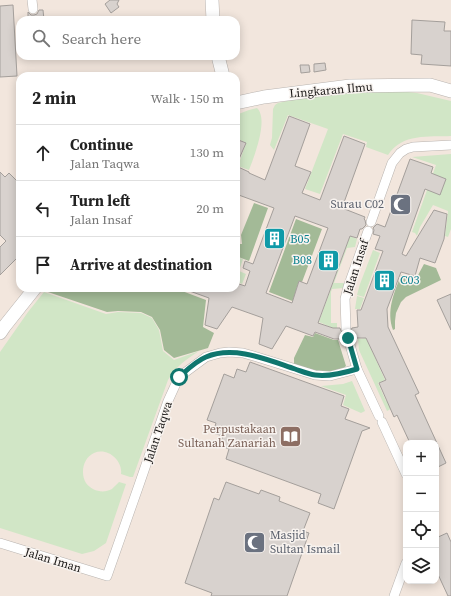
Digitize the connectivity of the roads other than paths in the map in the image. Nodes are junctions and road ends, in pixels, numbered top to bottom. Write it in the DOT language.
graph roads {
  1 [pos="212,0"];
  2 [pos="213,16"];
  3 [pos="219,60"];
  4 [pos="222,72"];
  5 [pos="451,91"];
  6 [pos="240,102"];
  7 [pos="451,145"];
  8 [pos="371,222"];
  9 [pos="368,231"];
  10 [pos="32,292"];
  11 [pos="346,328"];
  12 [pos="0,333"];
  13 [pos="348,338"];
  14 [pos="357,369"];
  15 [pos="403,468"];
  16 [pos="0,543"];
  17 [pos="403,571"];
  18 [pos="107,576"];
  19 [pos="394,596"];
  1 -- 2 [label="street"];
  3 -- 4 [label="street"];
  5 -- 6 [label="street, Lingkaran Ilmu"];
  7 -- 8 [label="street"];
  9 -- 11 [label="street, Jalan Insaf"];
  10 -- 12 [label="street"];
  13 -- 14 [label="street"];
  14 -- 15 [label="street"];
  14 -- 18 [label="street, Jalan Taqwa"];
  16 -- 18 [label="street, Jalan Iman"];
  17 -- 19 [label="street"];
}
